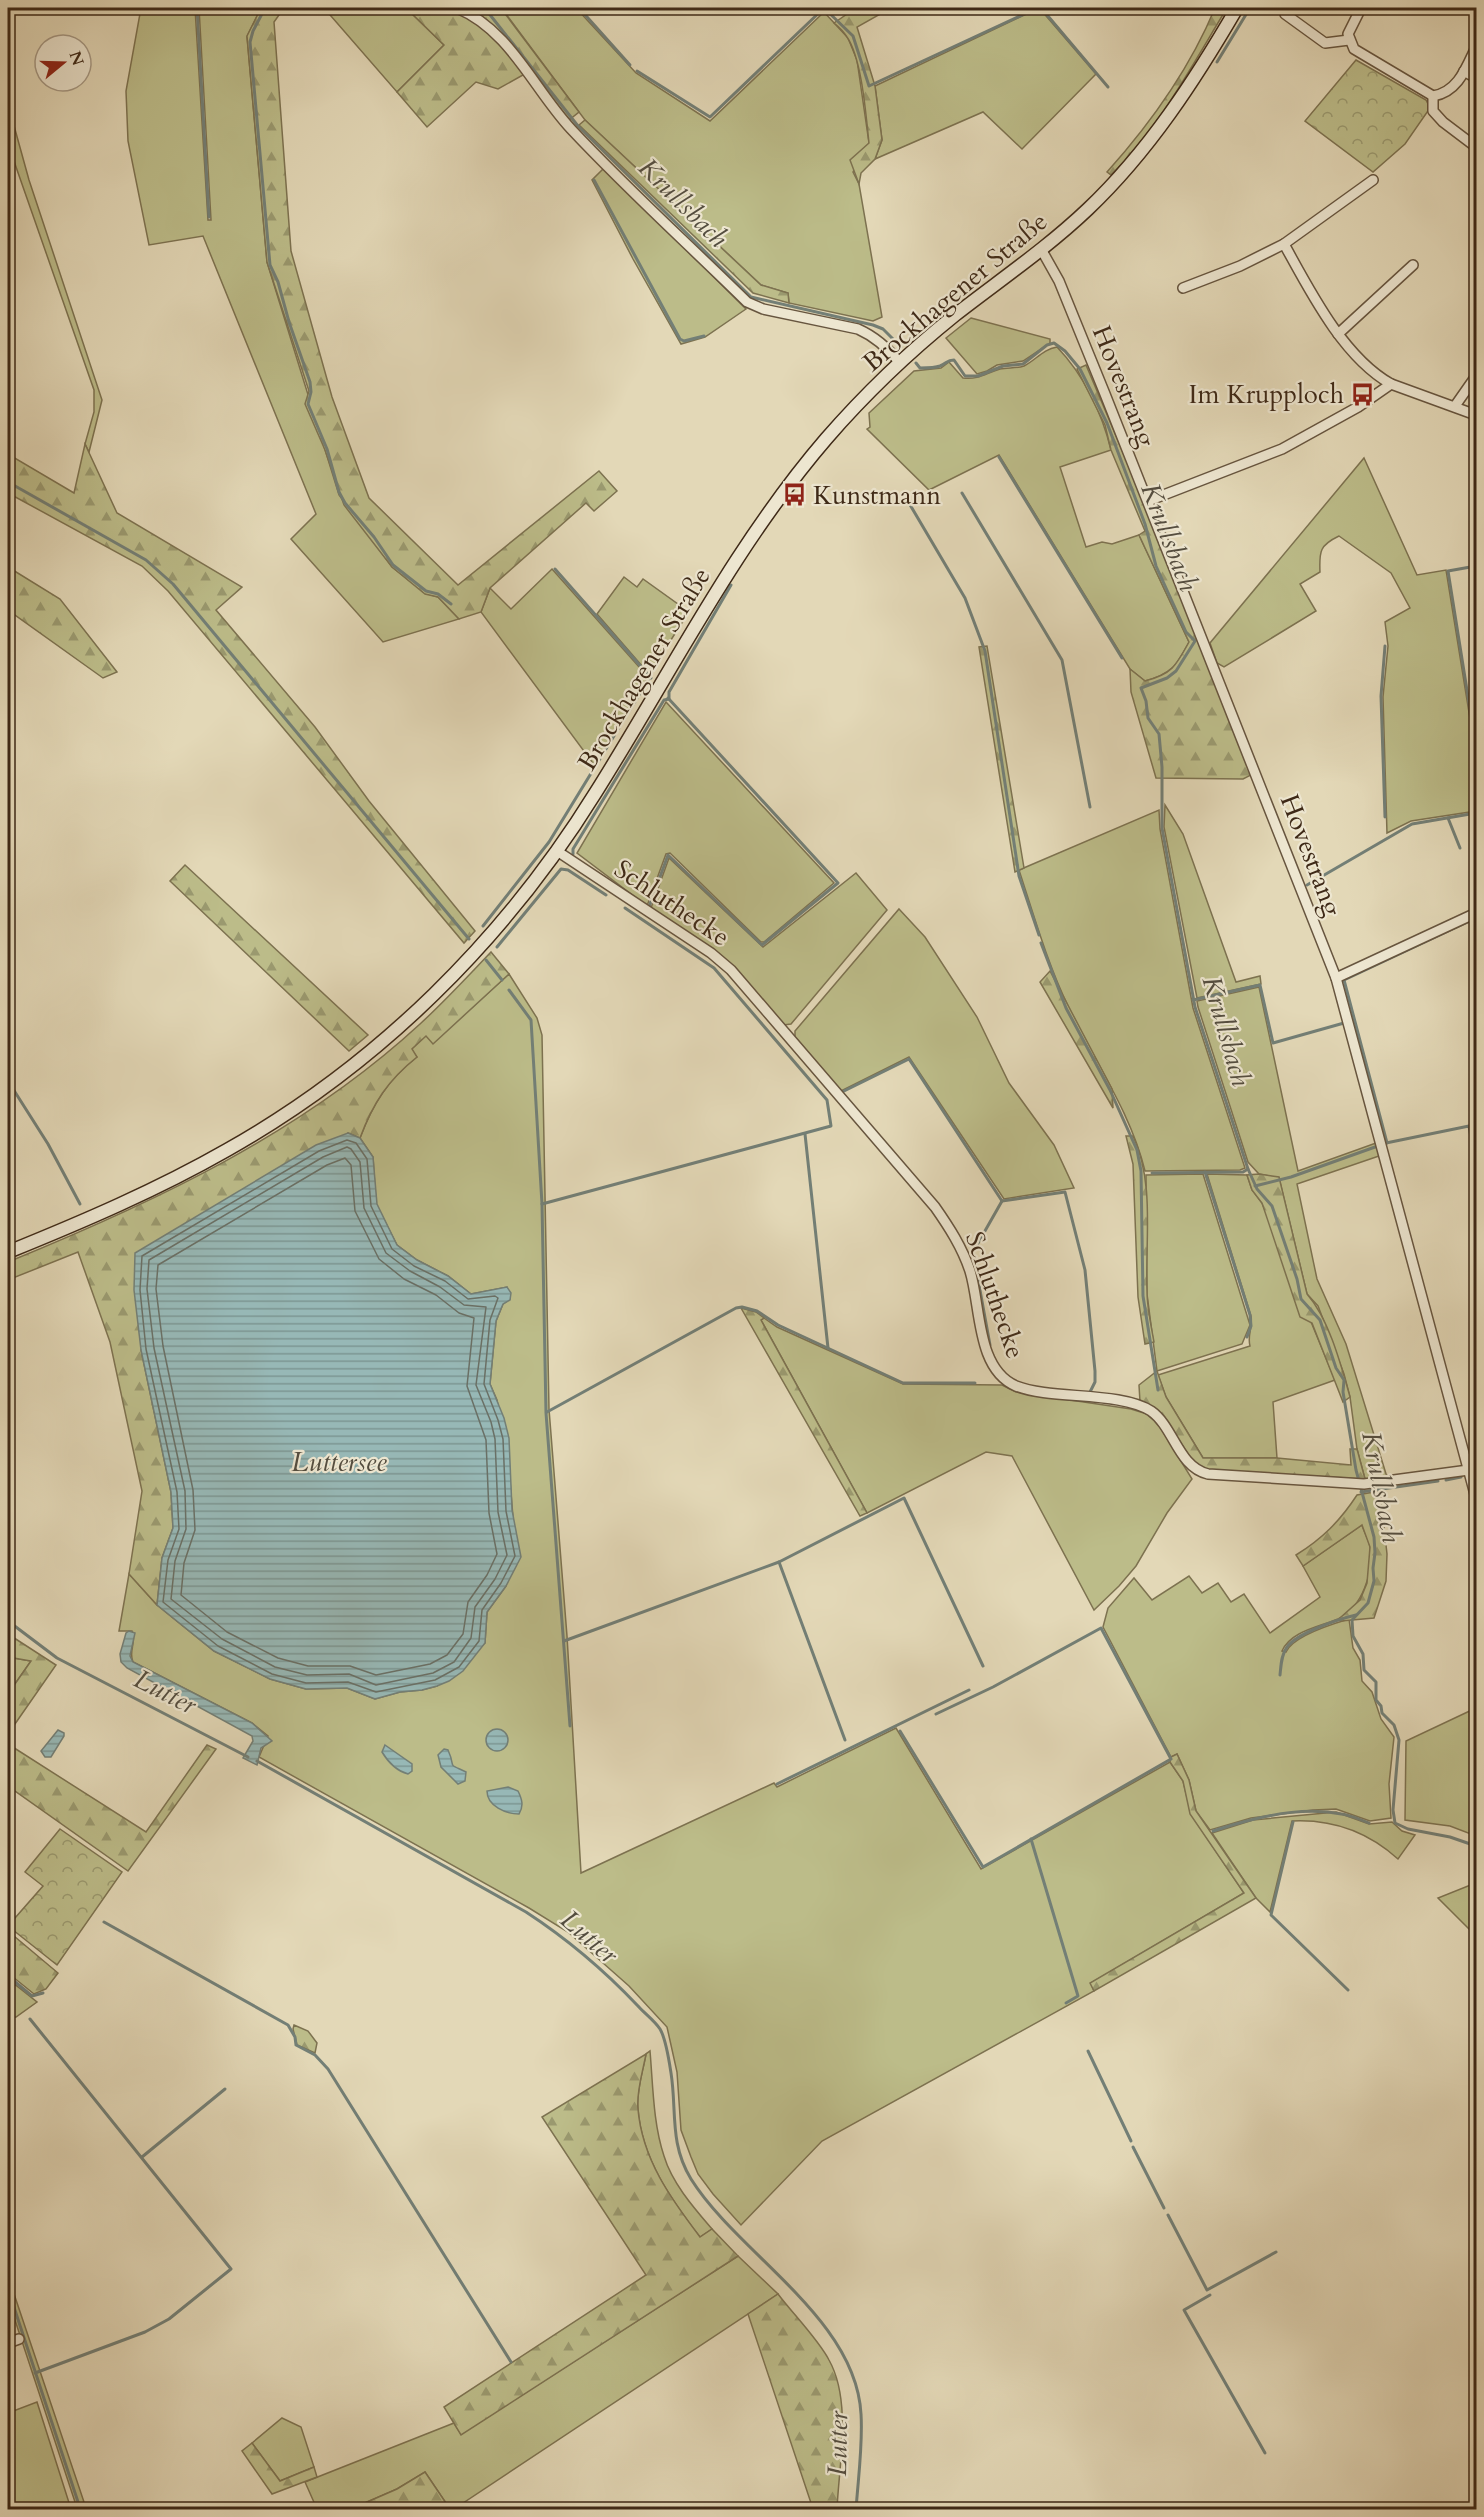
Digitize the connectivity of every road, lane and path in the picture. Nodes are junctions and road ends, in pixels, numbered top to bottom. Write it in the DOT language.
graph roads {
  1 [pos="457,8"];
  2 [pos="1237,8"];
  3 [pos="1361,8"];
  4 [pos="1285,14"];
  5 [pos="1349,40"];
  6 [pos="1476,47"];
  7 [pos="1464,71"];
  8 [pos="1476,78"];
  9 [pos="1433,96"];
  10 [pos="1476,147"];
  11 [pos="1373,180"];
  12 [pos="1284,244"];
  13 [pos="1041,249"];
  14 [pos="1413,265"];
  15 [pos="1183,288"];
  16 [pos="1338,334"];
  17 [pos="900,363"];
  18 [pos="1476,376"];
  19 [pos="1391,384"];
  20 [pos="1455,406"];
  21 [pos="1476,415"];
  22 [pos="1148,501"];
  23 [pos="557,851"];
  24 [pos="1476,913"];
  25 [pos="1336,978"];
  26 [pos="8,1252"];
  27 [pos="1473,1469"];
  28 [pos="1476,1498"];
  29 [pos="19,2339"];
  30 [pos="8,2343"];
  1 -- 17 [label="street"];
  2 -- 13 [label="main road, Brockhagener Straße"];
  3 -- 5 [label="street"];
  4 -- 5 [label="street"];
  5 -- 9 [label="street"];
  6 -- 7 [label="street"];
  7 -- 8 [label="street"];
  7 -- 9 [label="street"];
  9 -- 10 [label="street"];
  11 -- 12 [label="street"];
  12 -- 15 [label="street"];
  12 -- 16 [label="street"];
  13 -- 17 [label="main road, Brockhagener Straße"];
  13 -- 22 [label="street, Hovestrang"];
  14 -- 16 [label="street"];
  16 -- 19 [label="street"];
  17 -- 23 [label="main road, Brockhagener Straße"];
  18 -- 20 [label="street"];
  19 -- 20 [label="street"];
  19 -- 22 [label="street"];
  20 -- 21 [label="street"];
  22 -- 25 [label="street, Hovestrang"];
  23 -- 26 [label="main road, Brockhagener Straße"];
  23 -- 27 [label="street, Schluthecke"];
  24 -- 25 [label="street"];
  25 -- 27 [label="street, Hovestrang"];
  27 -- 28 [label="street, Hovestrang"];
  29 -- 30 [label="street"];
}
